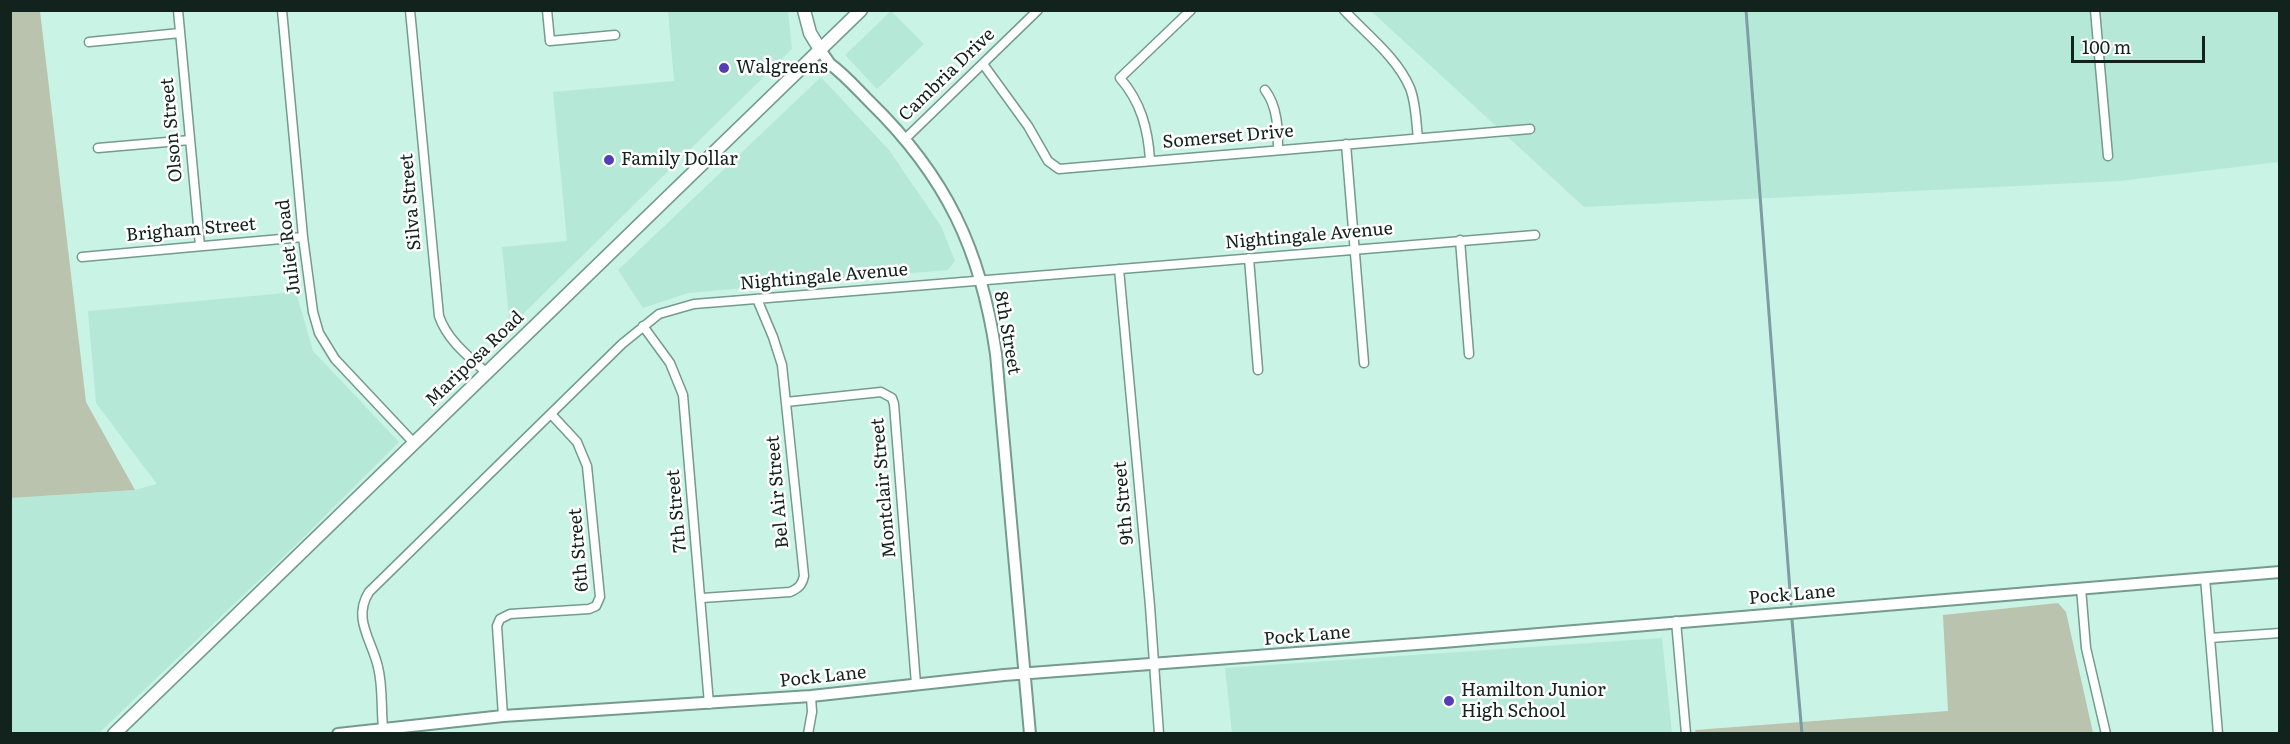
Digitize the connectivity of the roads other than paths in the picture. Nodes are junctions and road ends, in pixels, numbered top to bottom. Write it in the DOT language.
graph roads {
  1 [pos="178,10"];
  2 [pos="282,10"];
  3 [pos="410,10"];
  4 [pos="547,10"];
  5 [pos="804,10"];
  6 [pos="861,10"];
  7 [pos="1038,10"];
  8 [pos="1191,10"];
  9 [pos="1344,10"];
  10 [pos="2095,10"];
  11 [pos="180,33"];
  12 [pos="615,34"];
  13 [pos="88,42"];
  14 [pos="821,51"];
  15 [pos="983,64"];
  16 [pos="1265,90"];
  17 [pos="1530,129"];
  18 [pos="1418,138"];
  19 [pos="905,139"];
  20 [pos="190,140"];
  21 [pos="1346,144"];
  22 [pos="98,148"];
  23 [pos="1278,150"];
  24 [pos="2108,156"];
  25 [pos="1150,160"];
  26 [pos="1535,235"];
  27 [pos="303,237"];
  28 [pos="1460,240"];
  29 [pos="200,246"];
  30 [pos="1354,249"];
  31 [pos="82,257"];
  32 [pos="1249,258"];
  33 [pos="1119,269"];
  34 [pos="980,280"];
  35 [pos="757,299"];
  36 [pos="643,326"];
  37 [pos="1469,354"];
  38 [pos="1364,363"];
  39 [pos="1258,370"];
  40 [pos="487,373"];
  41 [pos="786,402"];
  42 [pos="551,414"];
  43 [pos="414,443"];
  44 [pos="2280,572"];
  45 [pos="2205,578"];
  46 [pos="2081,588"];
  47 [pos="702,598"];
  48 [pos="1676,621"];
  49 [pos="2280,633"];
  50 [pos="2210,638"];
  51 [pos="1153,665"];
  52 [pos="1025,674"];
  53 [pos="916,684"];
  54 [pos="811,696"];
  55 [pos="710,704"];
  56 [pos="503,717"];
  57 [pos="382,728"];
  58 [pos="114,734"];
  59 [pos="338,734"];
  60 [pos="808,734"];
  61 [pos="1030,734"];
  62 [pos="1159,734"];
  63 [pos="1686,734"];
  64 [pos="2106,734"];
  65 [pos="2218,734"];
  1 -- 11 [label="street, Olson Street"];
  2 -- 27 [label="street, Juliet Road"];
  3 -- 40 [label="street, Silva Street"];
  4 -- 12 [label="street"];
  5 -- 14 [label="main road"];
  6 -- 14 [label="main road, Mariposa Road"];
  7 -- 15 [label="street, Cambria Drive"];
  8 -- 25 [label="street"];
  9 -- 18 [label="street"];
  10 -- 24 [label="street"];
  11 -- 13 [label="street"];
  11 -- 20 [label="street, Olson Street"];
  14 -- 19 [label="street, 8th Street"];
  14 -- 40 [label="main road, Mariposa Road"];
  15 -- 19 [label="street, Cambria Drive"];
  15 -- 25 [label="street, Somerset Drive"];
  16 -- 23 [label="street"];
  17 -- 18 [label="street, Somerset Drive"];
  18 -- 21 [label="street, Somerset Drive"];
  19 -- 34 [label="street, 8th Street"];
  20 -- 22 [label="street"];
  20 -- 29 [label="street, Olson Street"];
  21 -- 23 [label="street, Somerset Drive"];
  21 -- 30 [label="street"];
  23 -- 25 [label="street, Somerset Drive"];
  26 -- 28 [label="street, Nightingale Avenue"];
  27 -- 29 [label="street, Brigham Street"];
  27 -- 43 [label="street, Juliet Road"];
  28 -- 30 [label="street, Nightingale Avenue"];
  28 -- 37 [label="street"];
  29 -- 31 [label="street, Brigham Street"];
  30 -- 32 [label="street, Nightingale Avenue"];
  30 -- 38 [label="street"];
  32 -- 33 [label="street, Nightingale Avenue"];
  32 -- 39 [label="street"];
  33 -- 34 [label="street, Nightingale Avenue"];
  33 -- 51 [label="street, 9th Street"];
  34 -- 35 [label="street, Nightingale Avenue"];
  34 -- 52 [label="street, 8th Street"];
  35 -- 36 [label="street, Nightingale Avenue"];
  35 -- 41 [label="street, Bel Air Street"];
  36 -- 42 [label="street, Nightingale Avenue"];
  36 -- 47 [label="street, 7th Street"];
  40 -- 43 [label="main road, Mariposa Road"];
  41 -- 47 [label="street, Bel Air Street"];
  41 -- 53 [label="street, Montclair Street"];
  42 -- 56 [label="street, 6th Street"];
  42 -- 57 [label="street, Nightingale Avenue"];
  43 -- 58 [label="main road, Mariposa Road"];
  44 -- 45 [label="street, Pock Lane"];
  45 -- 46 [label="street, Pock Lane"];
  45 -- 50 [label="street"];
  46 -- 48 [label="street, Pock Lane"];
  46 -- 64 [label="street"];
  47 -- 55 [label="street, 7th Street"];
  48 -- 51 [label="street, Pock Lane"];
  48 -- 63 [label="street"];
  49 -- 50 [label="street"];
  50 -- 65 [label="street"];
  51 -- 52 [label="street, Pock Lane"];
  51 -- 62 [label="street, 9th Street"];
  52 -- 53 [label="street, Pock Lane"];
  52 -- 61 [label="street, 8th Street"];
  53 -- 54 [label="street, Pock Lane"];
  54 -- 55 [label="street, Pock Lane"];
  54 -- 60 [label="street"];
  55 -- 56 [label="street, Pock Lane"];
  56 -- 57 [label="street, Pock Lane"];
  57 -- 59 [label="street, Pock Lane"];
}
